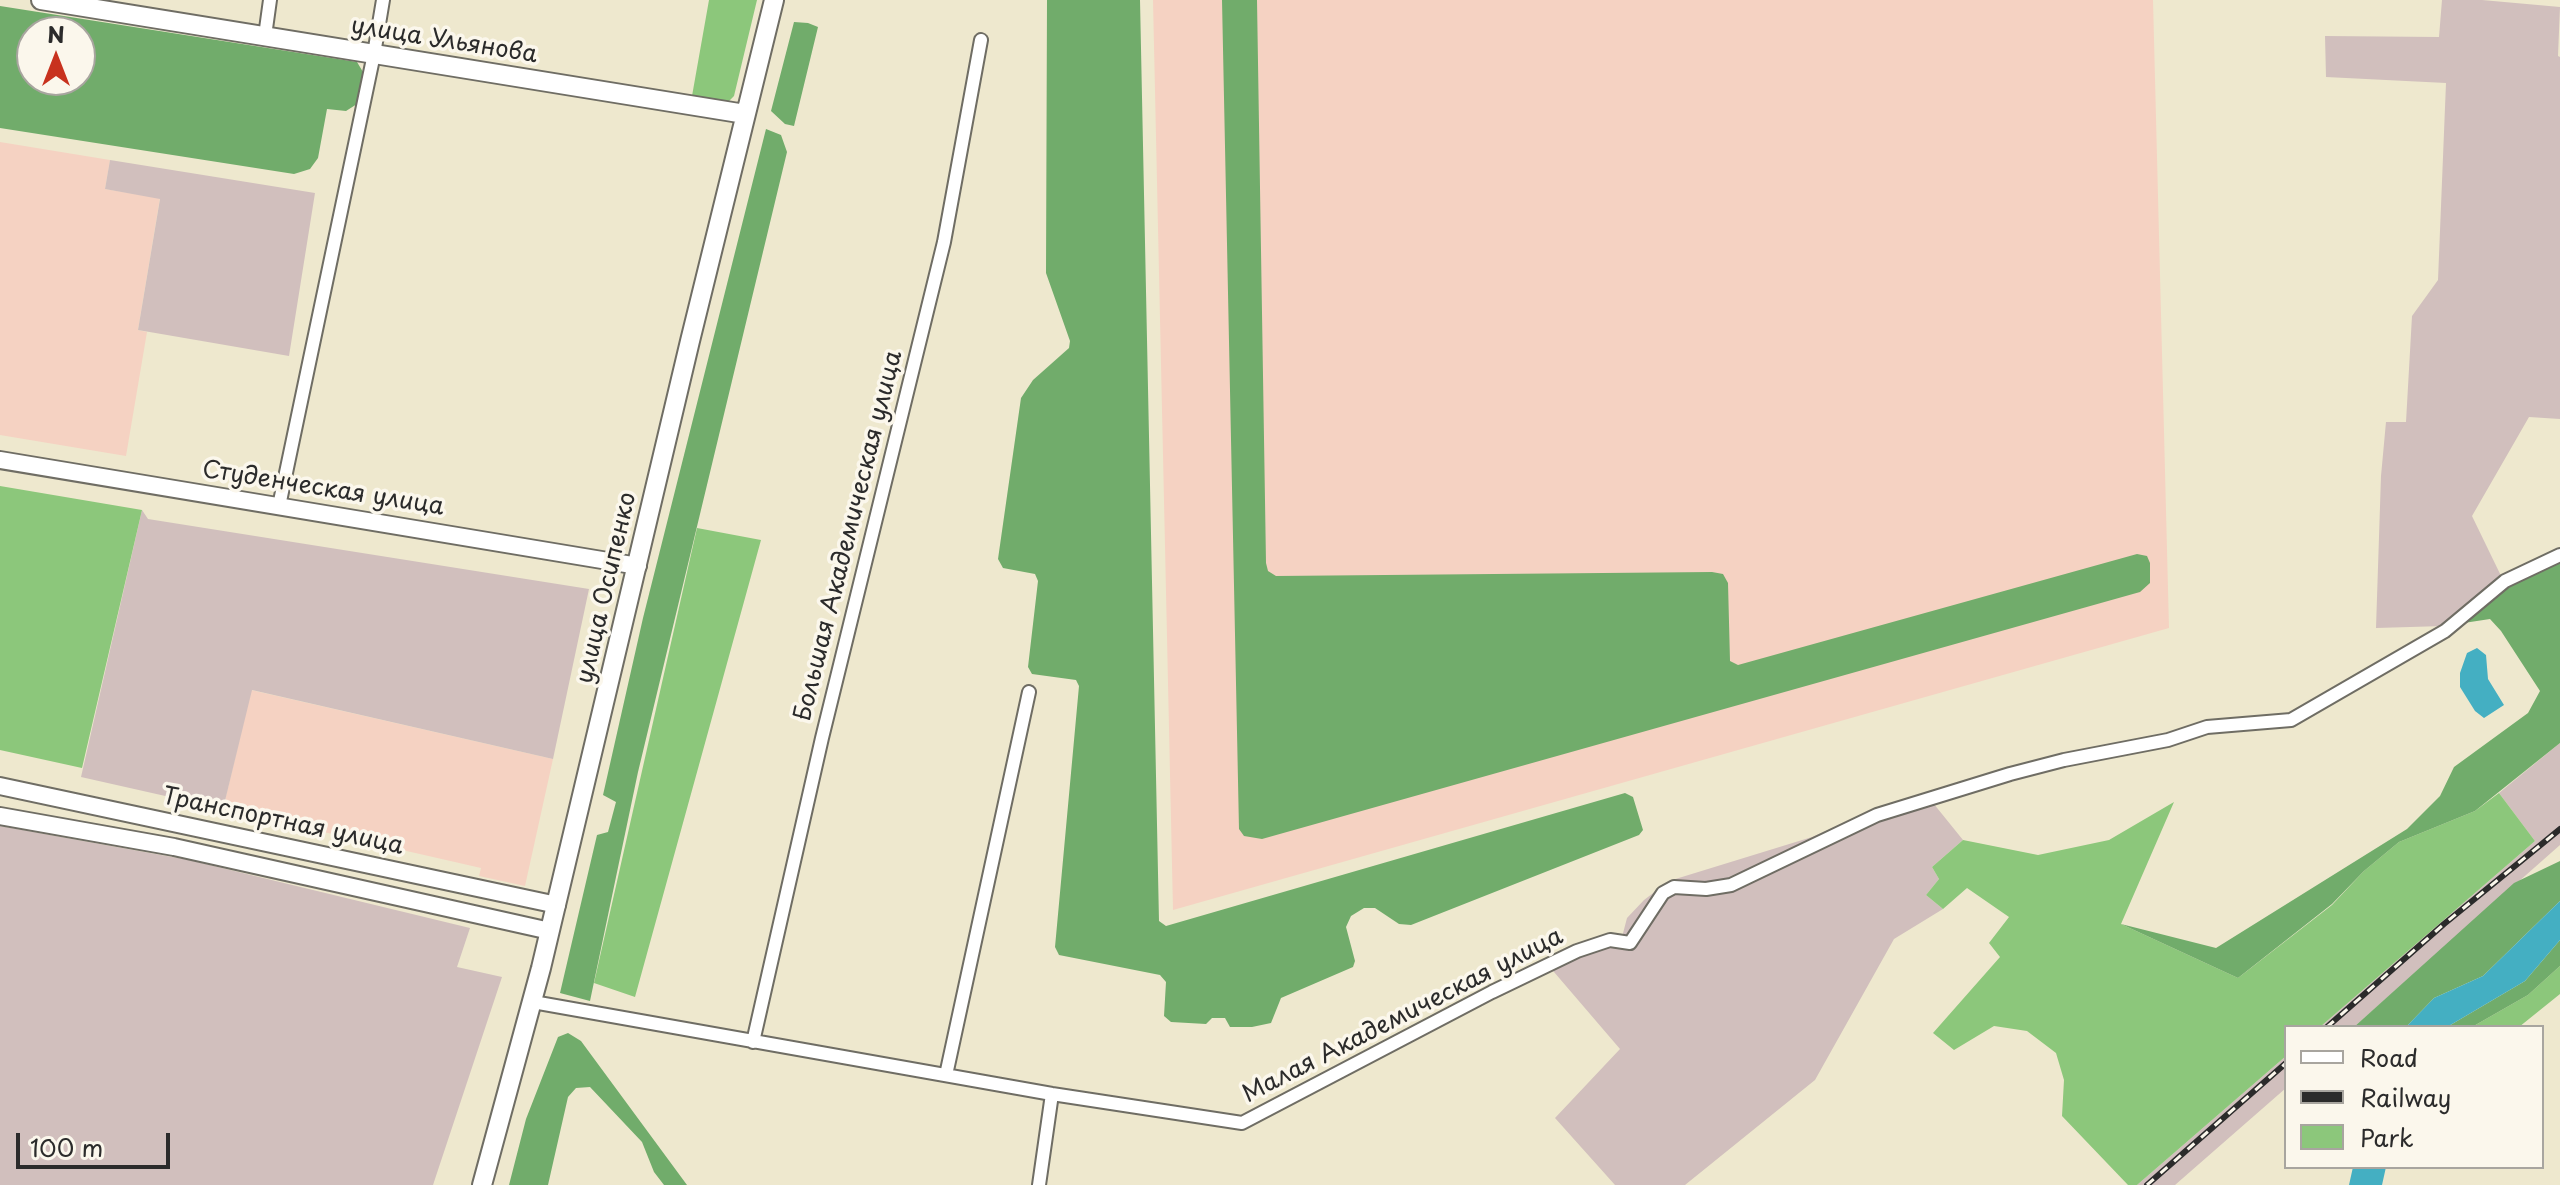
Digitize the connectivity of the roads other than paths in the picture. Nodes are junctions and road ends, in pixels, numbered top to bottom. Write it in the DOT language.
graph roads {
  1 [pos="41,0"];
  2 [pos="270,0"];
  3 [pos="383,0"];
  4 [pos="774,0"];
  5 [pos="84,4"];
  6 [pos="265,36"];
  7 [pos="981,40"];
  8 [pos="374,54"];
  9 [pos="745,114"];
  10 [pos="0,460"];
  11 [pos="279,506"];
  12 [pos="2560,555"];
  13 [pos="638,566"];
  14 [pos="1029,692"];
  15 [pos="0,786"];
  16 [pos="0,816"];
  17 [pos="557,905"];
  18 [pos="550,931"];
  19 [pos="533,1002"];
  20 [pos="753,1042"];
  21 [pos="946,1075"];
  22 [pos="1052,1094"];
  23 [pos="482,1185"];
  24 [pos="1039,1185"];
  1 -- 5 [label="main road, улица Ульянова"];
  2 -- 6 [label="street"];
  3 -- 8 [label="street"];
  4 -- 9 [label="main road, улица Осипенко"];
  5 -- 6 [label="main road, улица Ульянова"];
  6 -- 8 [label="main road, улица Ульянова"];
  7 -- 20 [label="street, Большая Академическая улица"];
  8 -- 9 [label="main road, улица Ульянова"];
  8 -- 11 [label="street"];
  9 -- 13 [label="main road, улица Осипенко"];
  10 -- 11 [label="street, Студенческая улица"];
  11 -- 13 [label="street, Студенческая улица"];
  12 -- 22 [label="street, Малая Академическая улица"];
  13 -- 17 [label="main road, улица Осипенко"];
  14 -- 21 [label="street"];
  15 -- 17 [label="street, Транспортная улица"];
  16 -- 18 [label="street, Транспортная улица"];
  17 -- 18 [label="main road, улица Осипенко"];
  18 -- 19 [label="main road, улица Осипенко"];
  19 -- 20 [label="street"];
  19 -- 23 [label="main road, улица Осипенко"];
  20 -- 21 [label="street"];
  21 -- 22 [label="street"];
  22 -- 24 [label="street"];
}
